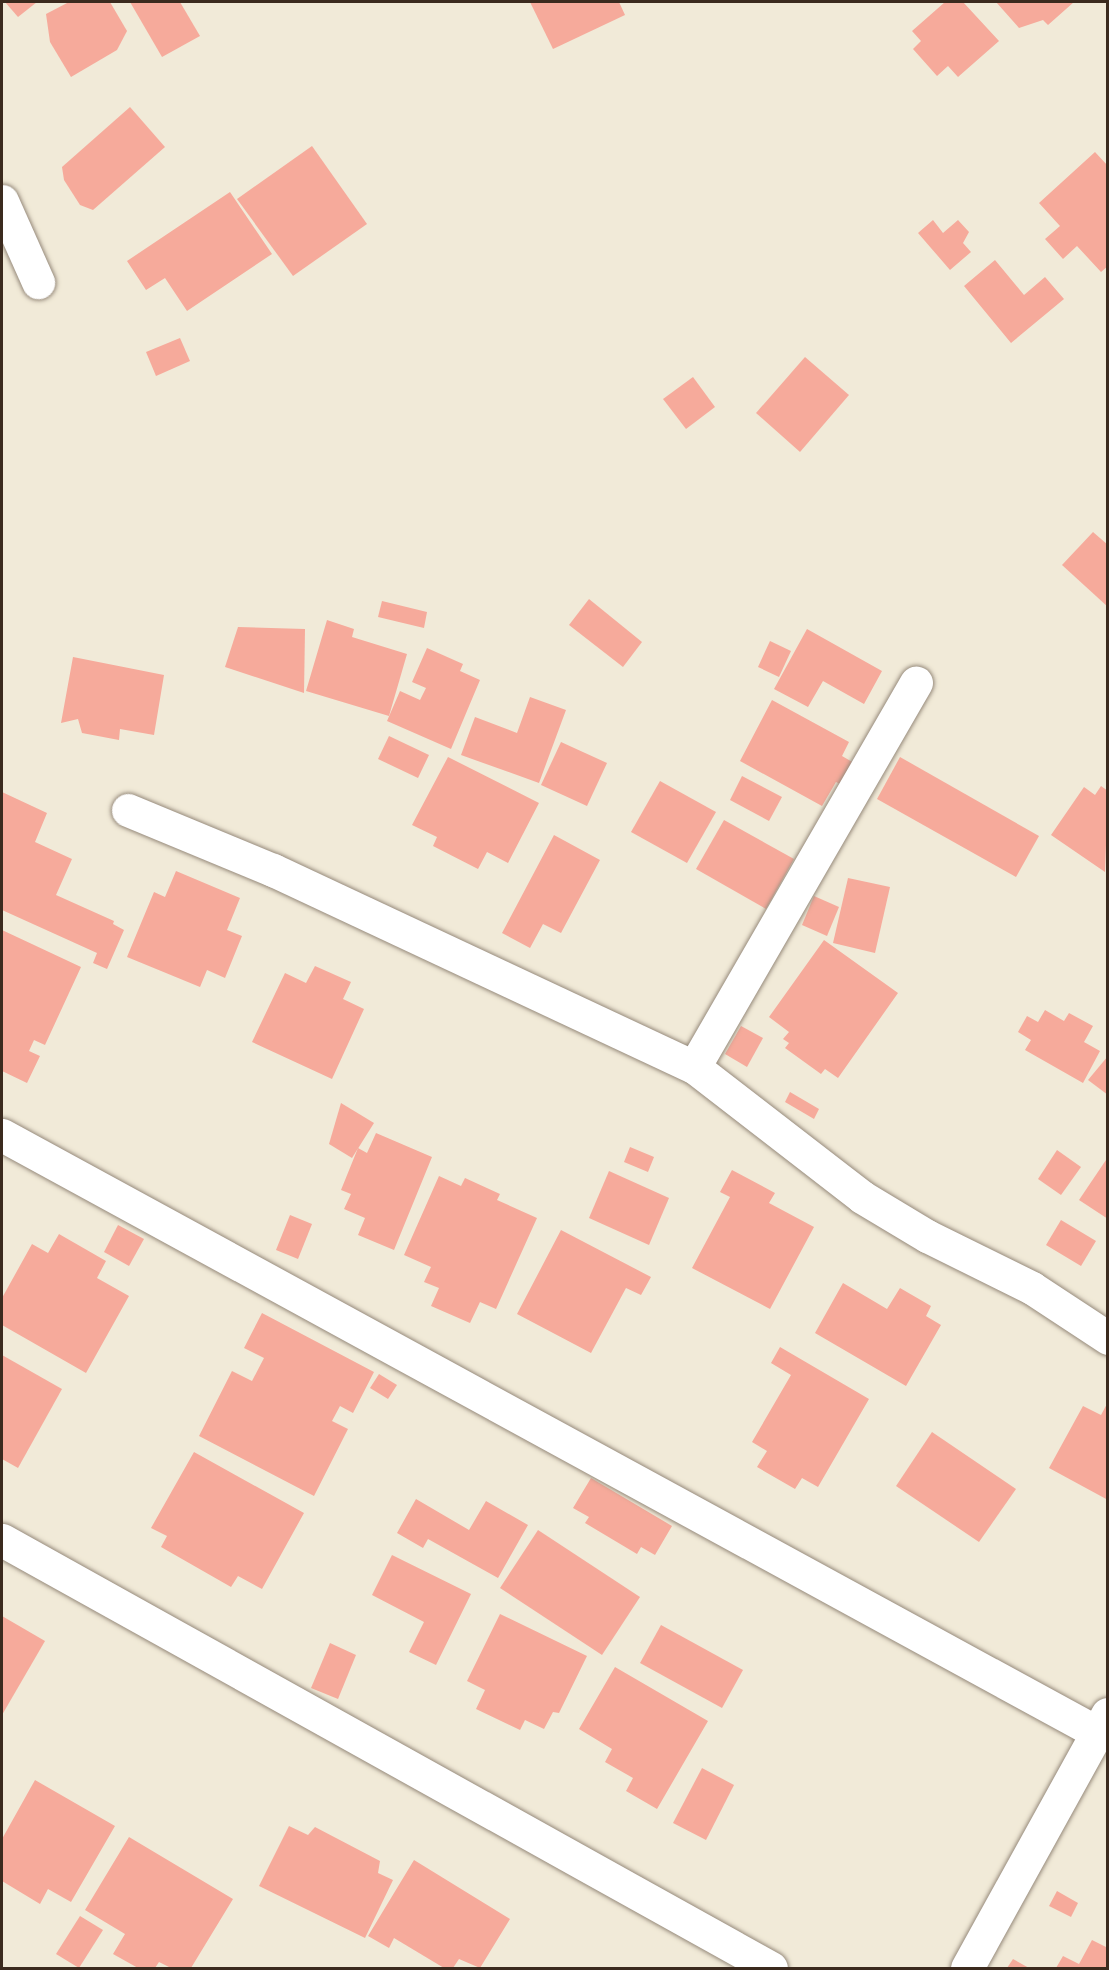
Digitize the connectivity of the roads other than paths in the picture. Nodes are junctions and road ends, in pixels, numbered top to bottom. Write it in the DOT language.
graph roads {
  1 [pos="2,201"];
  2 [pos="38,282"];
  3 [pos="916,682"];
  4 [pos="128,810"];
  5 [pos="694,1067"];
  6 [pos="2,1135"];
  7 [pos="1107,1338"];
  8 [pos="2,1540"];
  9 [pos="1102,1722"];
  10 [pos="771,1968"];
  11 [pos="967,1968"];
  1 -- 2 [label="street"];
  3 -- 5 [label="street"];
  4 -- 5 [label="street"];
  5 -- 7 [label="street"];
  6 -- 9 [label="street"];
  8 -- 10 [label="street"];
  9 -- 11 [label="street"];
}
